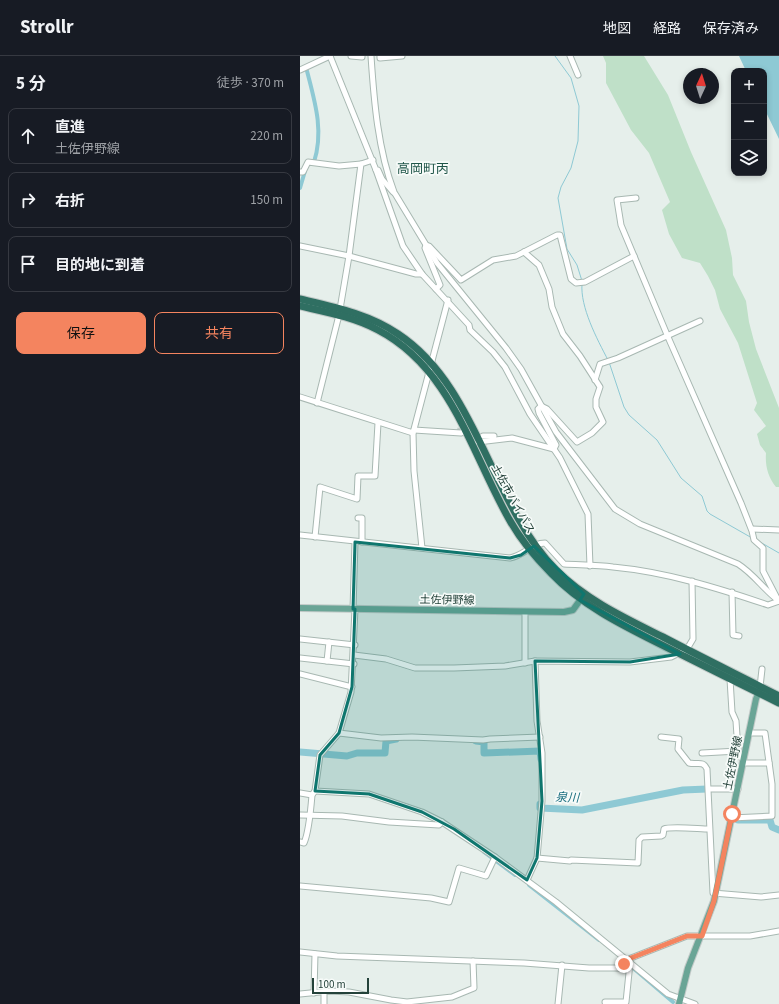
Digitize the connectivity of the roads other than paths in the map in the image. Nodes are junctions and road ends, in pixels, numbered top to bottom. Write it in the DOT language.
graph roads {
  1 [pos="330,56"];
  2 [pos="351,56"];
  3 [pos="362,56"];
  4 [pos="371,56"];
  5 [pos="380,56"];
  6 [pos="402,56"];
  7 [pos="570,56"];
  8 [pos="300,70"];
  9 [pos="578,75"];
  10 [pos="373,160"];
  11 [pos="361,164"];
  12 [pos="376,170"];
  13 [pos="300,172"];
  14 [pos="394,192"];
  15 [pos="636,198"];
  16 [pos="426,245"];
  17 [pos="300,246"];
  18 [pos="524,252"];
  19 [pos="350,256"];
  20 [pos="634,256"];
  21 [pos="422,274"];
  22 [pos="436,289"];
  23 [pos="300,299"];
  24 [pos="448,300"];
  25 [pos="300,306"];
  26 [pos="339,312"];
  27 [pos="700,321"];
  28 [pos="668,337"];
  29 [pos="430,367"];
  30 [pos="595,380"];
  31 [pos="300,397"];
  32 [pos="317,403"];
  33 [pos="541,406"];
  34 [pos="378,422"];
  35 [pos="457,430"];
  36 [pos="466,431"];
  37 [pos="414,432"];
  38 [pos="428,432"];
  39 [pos="483,436"];
  40 [pos="512,438"];
  41 [pos="478,442"];
  42 [pos="554,449"];
  43 [pos="358,518"];
  44 [pos="752,529"];
  45 [pos="779,530"];
  46 [pos="300,536"];
  47 [pos="315,537"];
  48 [pos="355,542"];
  49 [pos="362,542"];
  50 [pos="532,547"];
  51 [pos="422,548"];
  52 [pos="590,566"];
  53 [pos="692,581"];
  54 [pos="732,592"];
  55 [pos="582,597"];
  56 [pos="753,600"];
  57 [pos="779,601"];
  58 [pos="757,607"];
  59 [pos="300,608"];
  60 [pos="354,609"];
  61 [pos="525,612"];
  62 [pos="739,636"];
  63 [pos="300,637"];
  64 [pos="329,642"];
  65 [pos="355,645"];
  66 [pos="687,650"];
  67 [pos="680,654"];
  68 [pos="354,655"];
  69 [pos="300,658"];
  70 [pos="327,661"];
  71 [pos="535,661"];
  72 [pos="525,663"];
  73 [pos="354,664"];
  74 [pos="762,668"];
  75 [pos="300,674"];
  76 [pos="730,679"];
  77 [pos="352,687"];
  78 [pos="759,690"];
  79 [pos="779,696"];
  80 [pos="779,704"];
  81 [pos="339,733"];
  82 [pos="749,733"];
  83 [pos="540,737"];
  84 [pos="661,737"];
  85 [pos="738,751"];
  86 [pos="702,753"];
  87 [pos="743,762"];
  88 [pos="769,763"];
  89 [pos="709,789"];
  90 [pos="738,789"];
  91 [pos="300,793"];
  92 [pos="313,793"];
  93 [pos="300,815"];
  94 [pos="310,816"];
  95 [pos="731,818"];
  96 [pos="441,823"];
  97 [pos="709,829"];
  98 [pos="302,842"];
  99 [pos="300,848"];
  100 [pos="537,858"];
  101 [pos="494,859"];
  102 [pos="527,880"];
  103 [pos="300,886"];
  104 [pos="716,894"];
  105 [pos="779,895"];
  106 [pos="779,931"];
  107 [pos="702,936"];
  108 [pos="300,952"];
  109 [pos="315,954"];
  110 [pos="473,961"];
  111 [pos="627,963"];
  112 [pos="562,965"];
  113 [pos="324,992"];
  114 [pos="314,993"];
  115 [pos="300,994"];
  116 [pos="605,1002"];
  117 [pos="680,1002"];
  118 [pos="324,1004"];
  119 [pos="558,1004"];
  120 [pos="695,1004"];
  1 -- 8 [label="street"];
  1 -- 10 [label="street"];
  2 -- 3 [label="street"];
  4 -- 14 [label="street"];
  5 -- 6 [label="street"];
  7 -- 9 [label="street"];
  10 -- 11 [label="street"];
  10 -- 12 [label="street"];
  11 -- 13 [label="street"];
  11 -- 19 [label="street"];
  12 -- 14 [label="street"];
  12 -- 21 [label="street"];
  14 -- 16 [label="street"];
  15 -- 20 [label="street"];
  16 -- 18 [label="street"];
  16 -- 22 [label="street"];
  16 -- 33 [label="street"];
  17 -- 19 [label="street"];
  18 -- 20 [label="street"];
  18 -- 30 [label="street"];
  19 -- 21 [label="street"];
  19 -- 26 [label="street"];
  20 -- 28 [label="street"];
  21 -- 22 [label="street"];
  22 -- 24 [label="street"];
  23 -- 26 [label="highway, 土佐市バイパス"];
  24 -- 29 [label="street"];
  24 -- 42 [label="street"];
  25 -- 26 [label="highway, 土佐市バイパス"];
  26 -- 29 [label="highway, 土佐市バイパス"];
  26 -- 32 [label="street"];
  27 -- 28 [label="street"];
  28 -- 30 [label="street"];
  28 -- 44 [label="street"];
  29 -- 36 [label="highway, 土佐市バイパス"];
  29 -- 37 [label="street"];
  29 -- 41 [label="highway, 土佐市バイパス"];
  30 -- 33 [label="street"];
  31 -- 32 [label="street"];
  32 -- 34 [label="street"];
  33 -- 42 [label="street"];
  33 -- 57 [label="street"];
  34 -- 37 [label="street"];
  34 -- 47 [label="street"];
  35 -- 38 [label="street"];
  36 -- 38 [label="street"];
  36 -- 50 [label="highway, 土佐市バイパス"];
  37 -- 38 [label="street"];
  37 -- 51 [label="street"];
  39 -- 40 [label="street"];
  40 -- 41 [label="street"];
  40 -- 42 [label="street"];
  41 -- 50 [label="highway, 土佐市バイパス"];
  42 -- 52 [label="street"];
  43 -- 49 [label="street"];
  44 -- 45 [label="street"];
  44 -- 57 [label="street"];
  46 -- 47 [label="street"];
  47 -- 48 [label="street"];
  48 -- 49 [label="street"];
  48 -- 60 [label="street"];
  49 -- 51 [label="street"];
  50 -- 51 [label="street"];
  50 -- 52 [label="street"];
  50 -- 55 [label="highway, 土佐市バイパス"];
  52 -- 53 [label="street"];
  53 -- 54 [label="street"];
  53 -- 66 [label="street"];
  54 -- 56 [label="street"];
  54 -- 62 [label="street"];
  55 -- 61 [label="main road, 土佐伊野線"];
  55 -- 66 [label="highway, 土佐市バイパス"];
  55 -- 67 [label="highway, 土佐市バイパス"];
  56 -- 57 [label="street"];
  56 -- 58 [label="street"];
  59 -- 60 [label="main road, 土佐伊野線"];
  60 -- 61 [label="main road, 土佐伊野線"];
  60 -- 65 [label="street"];
  61 -- 72 [label="street"];
  63 -- 64 [label="street"];
  64 -- 65 [label="street"];
  64 -- 70 [label="street"];
  65 -- 68 [label="street"];
  66 -- 67 [label="street"];
  66 -- 78 [label="highway, 土佐市バイパス"];
  67 -- 71 [label="street"];
  67 -- 76 [label="highway, 土佐市バイパス"];
  68 -- 72 [label="street"];
  68 -- 73 [label="street"];
  69 -- 70 [label="street"];
  70 -- 73 [label="street"];
  71 -- 72 [label="street"];
  71 -- 83 [label="street"];
  73 -- 77 [label="street"];
  74 -- 78 [label="street"];
  75 -- 77 [label="street"];
  76 -- 78 [label="highway, 土佐市バイパス"];
  76 -- 85 [label="street"];
  77 -- 81 [label="street"];
  78 -- 79 [label="highway, 土佐市バイパス"];
  78 -- 80 [label="highway, 土佐市バイパス"];
  78 -- 82 [label="main road, 土佐伊野線"];
  81 -- 83 [label="street"];
  81 -- 92 [label="street"];
  82 -- 87 [label="main road, 土佐伊野線"];
  82 -- 88 [label="street"];
  83 -- 100 [label="street"];
  84 -- 89 [label="street"];
  85 -- 86 [label="street"];
  85 -- 87 [label="street"];
  87 -- 88 [label="street"];
  87 -- 90 [label="main road, 土佐伊野線"];
  88 -- 95 [label="street"];
  89 -- 90 [label="street"];
  89 -- 97 [label="street"];
  90 -- 95 [label="main road, 土佐伊野線"];
  91 -- 92 [label="street"];
  92 -- 94 [label="street"];
  92 -- 96 [label="street"];
  93 -- 94 [label="street"];
  94 -- 96 [label="street"];
  94 -- 98 [label="street"];
  95 -- 104 [label="main road, 土佐伊野線"];
  96 -- 101 [label="street"];
  97 -- 100 [label="street"];
  97 -- 104 [label="street"];
  98 -- 99 [label="street"];
  100 -- 102 [label="street"];
  101 -- 102 [label="street"];
  101 -- 103 [label="street"];
  102 -- 111 [label="street"];
  104 -- 105 [label="street"];
  104 -- 107 [label="main road, 土佐伊野線"];
  106 -- 107 [label="street"];
  107 -- 111 [label="street"];
  107 -- 117 [label="main road, 土佐伊野線"];
  108 -- 109 [label="street"];
  109 -- 110 [label="street"];
  109 -- 114 [label="street"];
  110 -- 112 [label="street"];
  110 -- 113 [label="street"];
  111 -- 112 [label="street"];
  111 -- 116 [label="street"];
  111 -- 117 [label="street"];
  112 -- 119 [label="street"];
  113 -- 114 [label="street"];
  113 -- 118 [label="street"];
  114 -- 115 [label="street"];
  117 -- 120 [label="street"];
}
